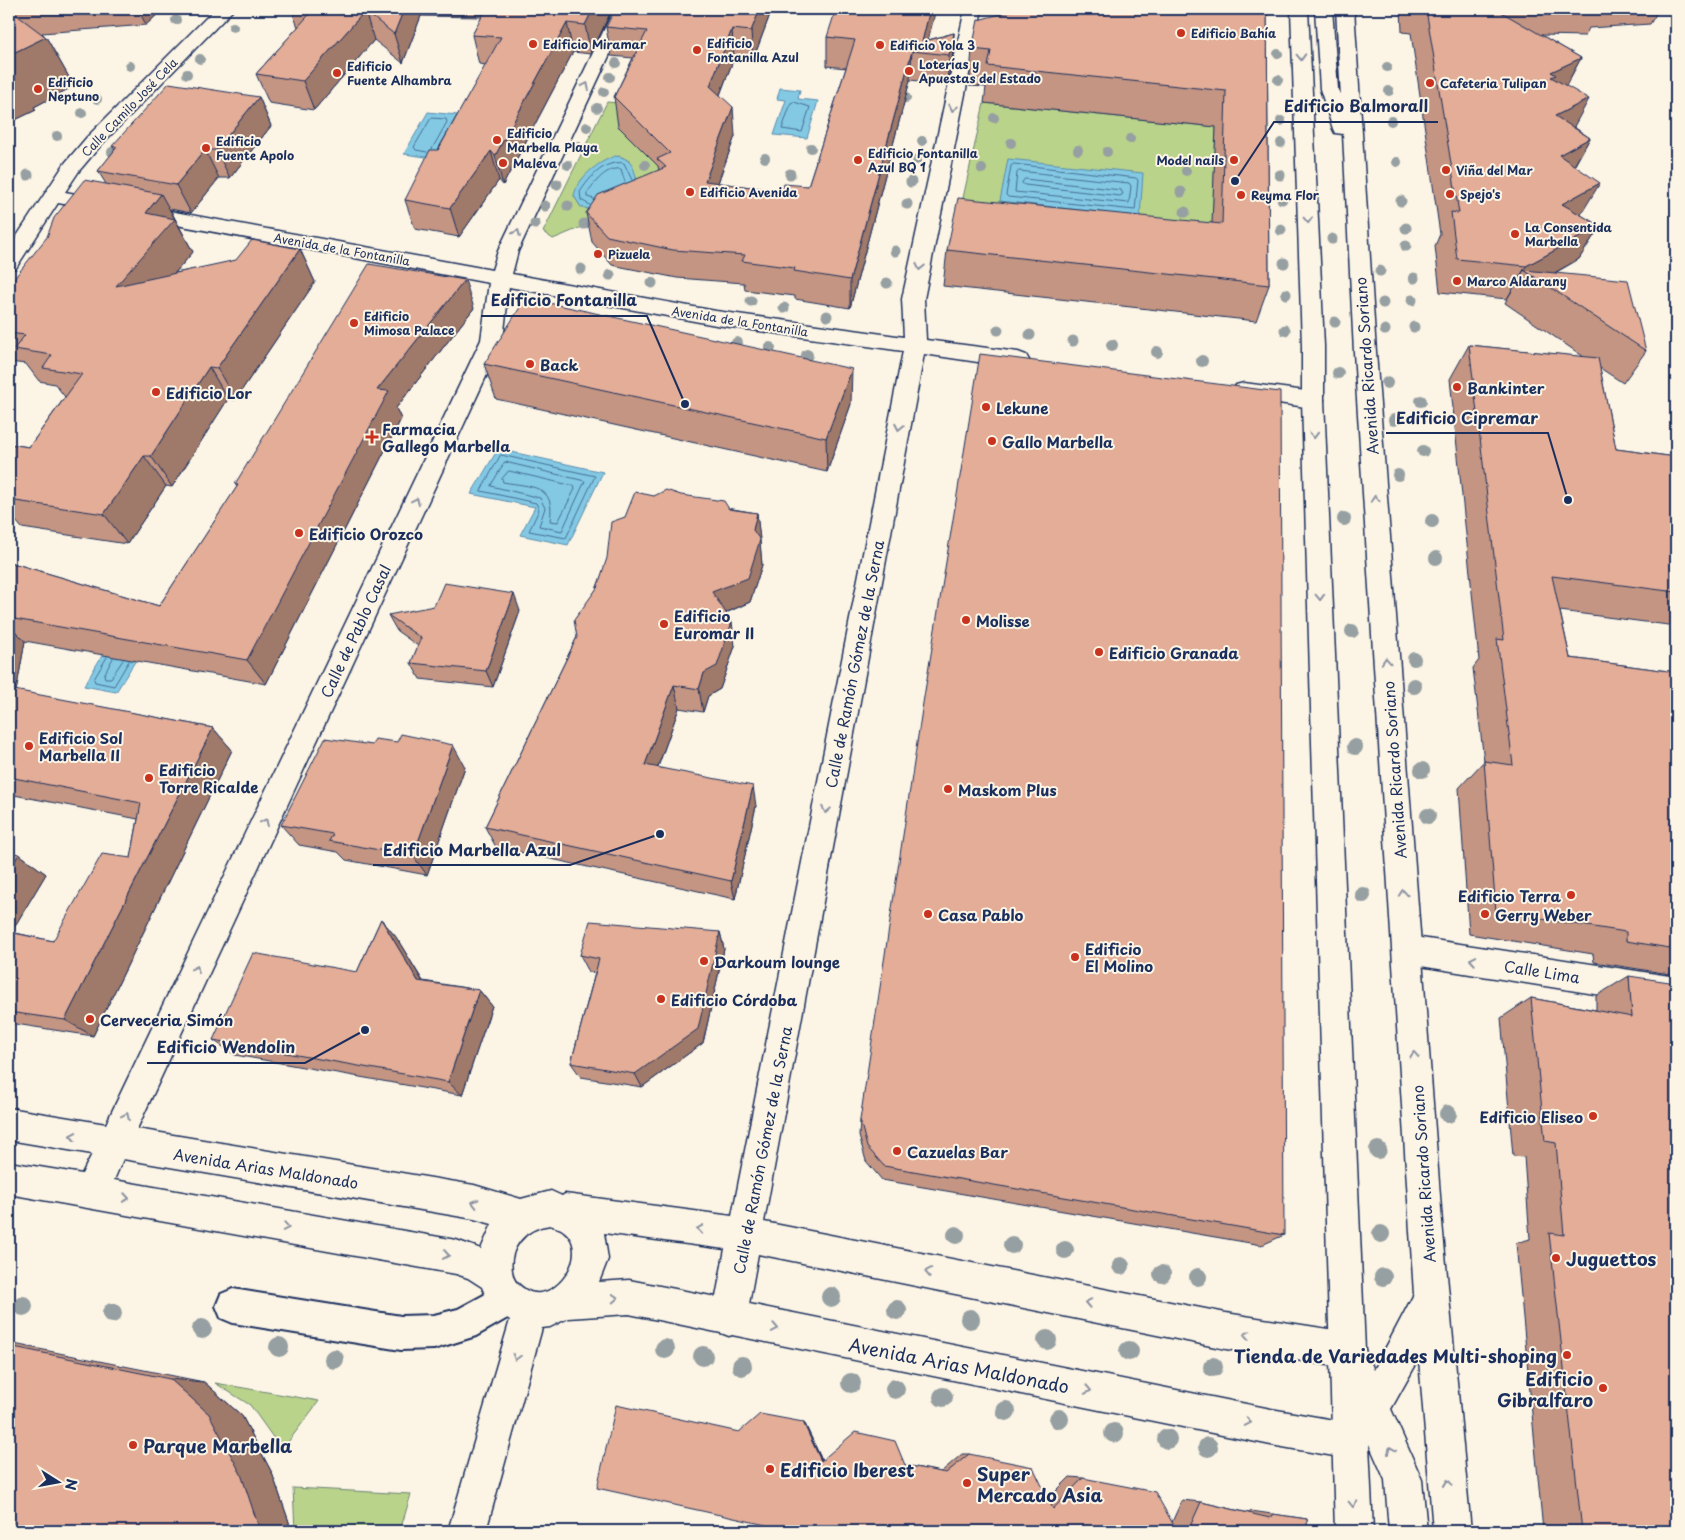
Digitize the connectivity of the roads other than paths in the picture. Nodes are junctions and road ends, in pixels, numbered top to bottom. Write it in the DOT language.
graph roads {
  1 [pos="225,9"];
  2 [pos="623,9"];
  3 [pos="974,9"];
  4 [pos="1299,9"];
  5 [pos="1324,9"];
  6 [pos="1345,9"];
  7 [pos="1352,162"];
  8 [pos="53,196"];
  9 [pos="9,264"];
  10 [pos="500,278"];
  11 [pos="915,346"];
  12 [pos="1034,362"];
  13 [pos="1228,388"];
  14 [pos="1313,400"];
  15 [pos="1408,950"];
  16 [pos="1676,992"];
  17 [pos="9,1124"];
  18 [pos="114,1143"];
  19 [pos="9,1178"];
  20 [pos="91,1192"];
  21 [pos="565,1211"];
  22 [pos="521,1216"];
  23 [pos="746,1235"];
  24 [pos="511,1294"];
  25 [pos="1432,1295"];
  26 [pos="567,1301"];
  27 [pos="233,1306"];
  28 [pos="729,1319"];
  29 [pos="1347,1350"];
  30 [pos="1373,1407"];
  31 [pos="1351,1441"];
  32 [pos="467,1531"];
  33 [pos="1354,1531"];
  34 [pos="1408,1531"];
  35 [pos="1452,1531"];
  1 -- 8 [label="street, Calle Camilo José Cela"];
  10 -- 2 [label="street, Calle de Pablo Casal, one-way"];
  3 -- 11 [label="street, Calle de Ramón Gómez de la Serna, one-way"];
  4 -- 14 [label="street, one-way"];
  5 -- 7 [label="street"];
  6 -- 7 [label="street, Avenida Ricardo Soriano"];
  15 -- 7 [label="street, Avenida Ricardo Soriano, one-way"];
  8 -- 9 [label="street, Calle Camilo José Cela"];
  8 -- 10 [label="street, Avenida de la Fontanilla"];
  10 -- 11 [label="street, Avenida de la Fontanilla"];
  18 -- 10 [label="street, Calle de Pablo Casal, one-way"];
  11 -- 12 [label="street, Avenida de la Fontanilla"];
  11 -- 23 [label="street, Calle de Ramón Gómez de la Serna, one-way"];
  13 -- 14 [label="street"];
  14 -- 29 [label="street, one-way"];
  16 -- 15 [label="street, Calle Lima, one-way"];
  25 -- 15 [label="street, Avenida Ricardo Soriano, one-way"];
  18 -- 17 [label="street, Avenida Arias Maldonado, one-way"];
  18 -- 20 [label="street, Calle de Pablo Casal"];
  22 -- 18 [label="street, Avenida Arias Maldonado, one-way"];
  19 -- 20 [label="street"];
  20 -- 24 [label="street, one-way"];
  21 -- 22 [label="street"];
  23 -- 21 [label="street, one-way"];
  21 -- 26 [label="street"];
  22 -- 24 [label="street"];
  23 -- 28 [label="street, Calle de Ramón Gómez de la Serna"];
  29 -- 23 [label="street, one-way"];
  24 -- 26 [label="street"];
  24 -- 27 [label="lane"];
  24 -- 32 [label="street, one-way"];
  25 -- 30 [label="street"];
  35 -- 25 [label="street, Avenida Ricardo Soriano, one-way"];
  26 -- 28 [label="street, Avenida Arias Maldonado, one-way"];
  28 -- 31 [label="street, Avenida Arias Maldonado, one-way"];
  29 -- 30 [label="street"];
  29 -- 31 [label="street"];
  30 -- 31 [label="street"];
  34 -- 30 [label="street, one-way"];
  31 -- 33 [label="street, one-way"];
}
